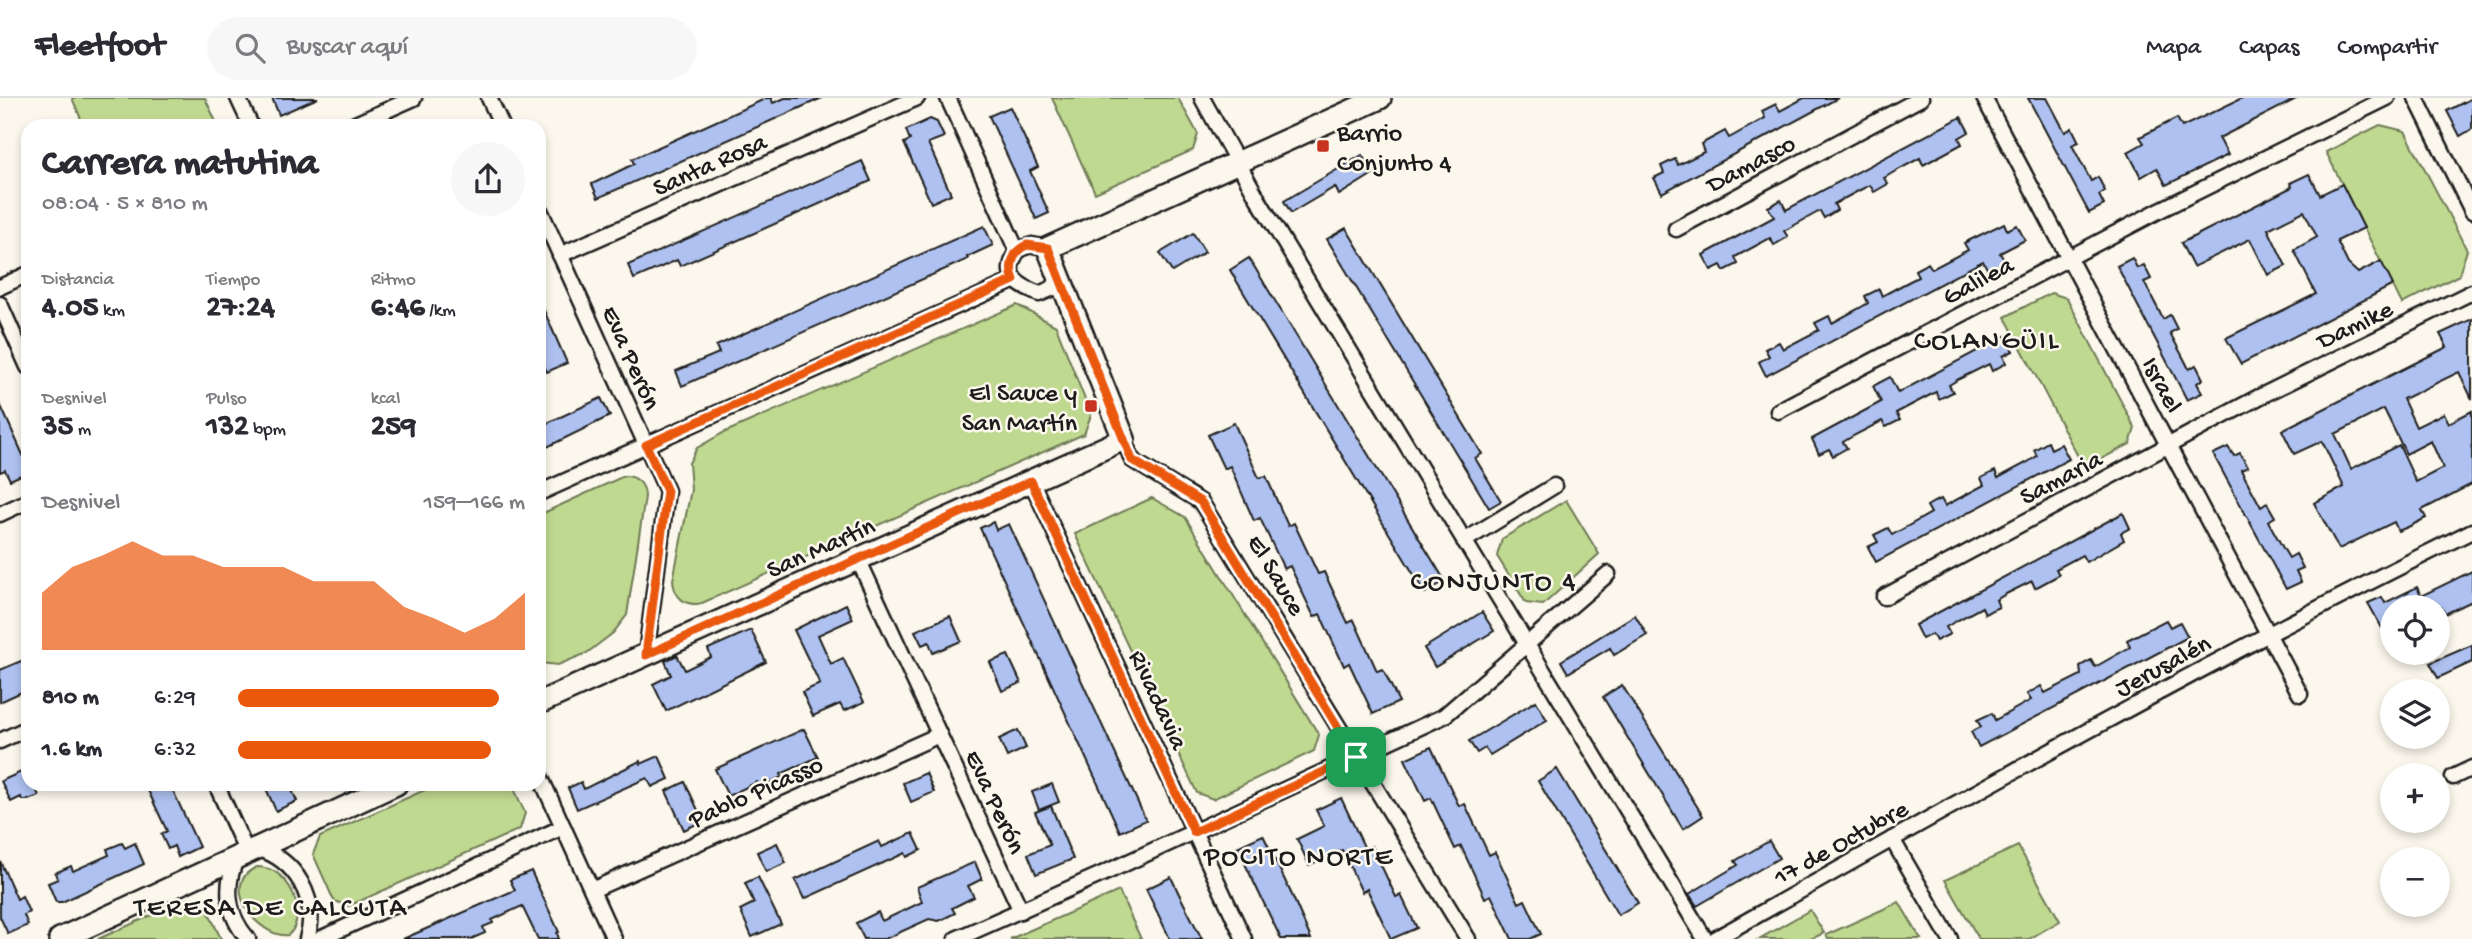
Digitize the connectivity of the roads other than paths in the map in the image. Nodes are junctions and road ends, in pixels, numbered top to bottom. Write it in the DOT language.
graph roads {
  1 [pos="239,98"];
  2 [pos="414,98"];
  3 [pos="489,98"];
  4 [pos="917,98"];
  5 [pos="948,98"];
  6 [pos="1202,98"];
  7 [pos="1380,98"];
  8 [pos="1921,98"];
  9 [pos="1984,98"];
  10 [pos="2387,98"];
  11 [pos="2416,98"];
  12 [pos="248,119"];
  13 [pos="367,119"];
  14 [pos="499,119"];
  15 [pos="1238,162"];
  16 [pos="2472,211"];
  17 [pos="546,224"];
  18 [pos="1675,229"];
  19 [pos="1048,248"];
  20 [pos="1017,251"];
  21 [pos="560,255"];
  22 [pos="2069,258"];
  23 [pos="21,277"];
  24 [pos="1059,277"];
  25 [pos="1014,280"];
  26 [pos="0,287"];
  27 [pos="2472,292"];
  28 [pos="0,304"];
  29 [pos="21,351"];
  30 [pos="2259,397"];
  31 [pos="1778,411"];
  32 [pos="1124,439"];
  33 [pos="646,445"];
  34 [pos="2168,446"];
  35 [pos="1031,481"];
  36 [pos="1554,486"];
  37 [pos="546,490"];
  38 [pos="21,504"];
  39 [pos="0,514"];
  40 [pos="2472,531"];
  41 [pos="1464,541"];
  42 [pos="858,559"];
  43 [pos="1608,574"];
  44 [pos="1884,597"];
  45 [pos="2269,635"];
  46 [pos="1527,645"];
  47 [pos="646,655"];
  48 [pos="2300,694"];
  49 [pos="546,700"];
  50 [pos="21,731"];
  51 [pos="939,735"];
  52 [pos="0,741"];
  53 [pos="1356,757"];
  54 [pos="2472,768"];
  55 [pos="2453,777"];
  56 [pos="1988,786"];
  57 [pos="546,789"];
  58 [pos="219,791"];
  59 [pos="381,791"];
  60 [pos="563,827"];
  61 [pos="1194,832"];
  62 [pos="1892,839"];
  63 [pos="247,853"];
  64 [pos="592,890"];
  65 [pos="1021,911"];
  66 [pos="60,939"];
  67 [pos="248,939"];
  68 [pos="307,939"];
  69 [pos="320,939"];
  70 [pos="614,939"];
  71 [pos="956,939"];
  72 [pos="1244,939"];
  73 [pos="1468,939"];
  74 [pos="1704,939"];
  75 [pos="1715,939"];
  76 [pos="1950,939"];
  1 -- 12 [label="street"];
  2 -- 13 [label="street"];
  3 -- 14 [label="street"];
  4 -- 21 [label="street, Santa Rosa"];
  5 -- 20 [label="street"];
  6 -- 15 [label="street"];
  7 -- 15 [label="street"];
  8 -- 18 [label="street, Damasco"];
  9 -- 22 [label="street, Israel"];
  10 -- 22 [label="street, Galilea"];
  11 -- 16 [label="street"];
  15 -- 19 [label="street"];
  15 -- 41 [label="street"];
  17 -- 21 [label="street, Eva Perón"];
  19 -- 20 [label="street"];
  19 -- 24 [label="street, El Sauce"];
  20 -- 25 [label="street"];
  21 -- 33 [label="street, Eva Perón"];
  22 -- 31 [label="street, Galilea"];
  22 -- 34 [label="street, Israel"];
  23 -- 26 [label="street"];
  24 -- 25 [label="street"];
  24 -- 32 [label="street, El Sauce"];
  25 -- 33 [label="street"];
  27 -- 30 [label="street, Damike"];
  28 -- 29 [label="street"];
  30 -- 34 [label="street, Samaria"];
  32 -- 35 [label="street, San Martín"];
  32 -- 53 [label="street, El Sauce"];
  33 -- 37 [label="street"];
  33 -- 47 [label="street, Eva Perón"];
  34 -- 44 [label="street, Samaria"];
  34 -- 45 [label="street, Israel"];
  35 -- 42 [label="street, San Martín"];
  35 -- 61 [label="street, Rivadavia"];
  36 -- 41 [label="street"];
  38 -- 39 [label="street"];
  40 -- 45 [label="street, Jerusalén"];
  41 -- 46 [label="street"];
  42 -- 47 [label="street, San Martín"];
  42 -- 51 [label="street, Eva Perón"];
  43 -- 46 [label="street"];
  45 -- 48 [label="street, Israel"];
  45 -- 56 [label="street, Jerusalén"];
  46 -- 53 [label="street"];
  46 -- 74 [label="street"];
  47 -- 49 [label="street, San Martín"];
  50 -- 52 [label="street"];
  51 -- 64 [label="street, Pablo Picasso"];
  51 -- 65 [label="street, Eva Perón"];
  53 -- 61 [label="street"];
  53 -- 73 [label="street, El Sauce"];
  54 -- 55 [label="street"];
  56 -- 62 [label="street, 17 de Octubre"];
  57 -- 60 [label="street"];
  58 -- 63 [label="street"];
  59 -- 63 [label="street"];
  60 -- 64 [label="street"];
  60 -- 69 [label="street"];
  61 -- 65 [label="street"];
  61 -- 72 [label="street, Rivadavia"];
  62 -- 75 [label="street, 17 de Octubre"];
  62 -- 76 [label="street"];
  63 -- 66 [label="street"];
  63 -- 67 [label="street"];
  63 -- 68 [label="street"];
  64 -- 70 [label="street"];
  65 -- 71 [label="street"];
}
